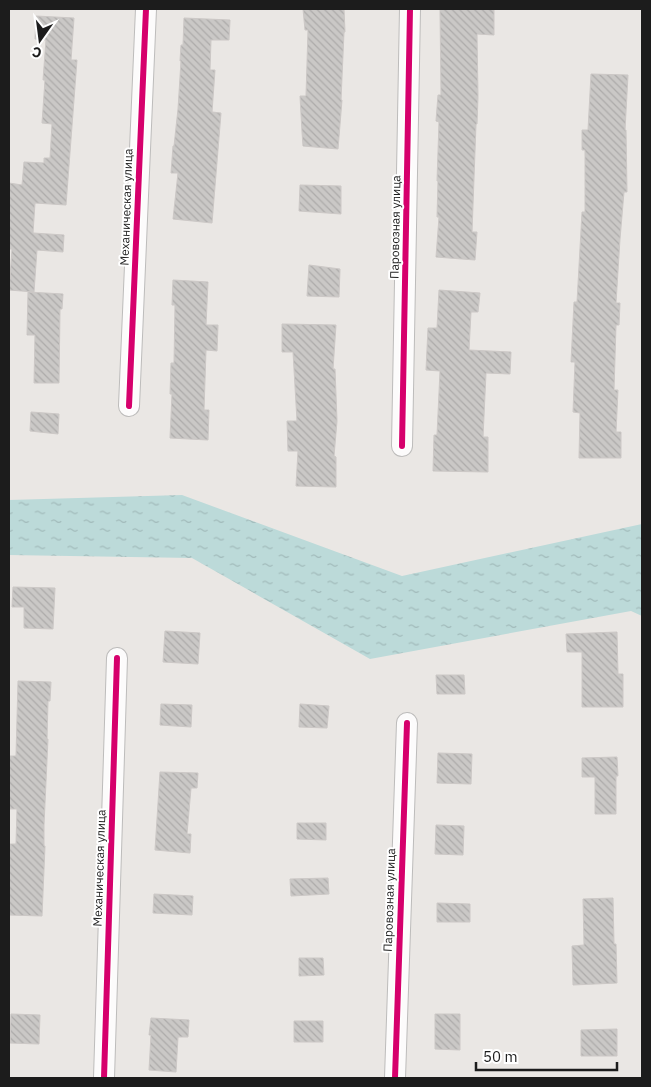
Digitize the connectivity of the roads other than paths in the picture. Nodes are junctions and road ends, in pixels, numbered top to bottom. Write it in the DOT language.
graph roads {
  1 [pos="146,9"];
  2 [pos="410,9"];
  3 [pos="129,406"];
  4 [pos="402,446"];
  5 [pos="117,658"];
  6 [pos="407,723"];
  7 [pos="104,1078"];
  8 [pos="394,1078"];
  1 -- 3 [label="street, Механическая улица"];
  2 -- 4 [label="street, Паровозная улица"];
  5 -- 7 [label="street, Механическая улица"];
  6 -- 8 [label="street, Паровозная улица"];
}
